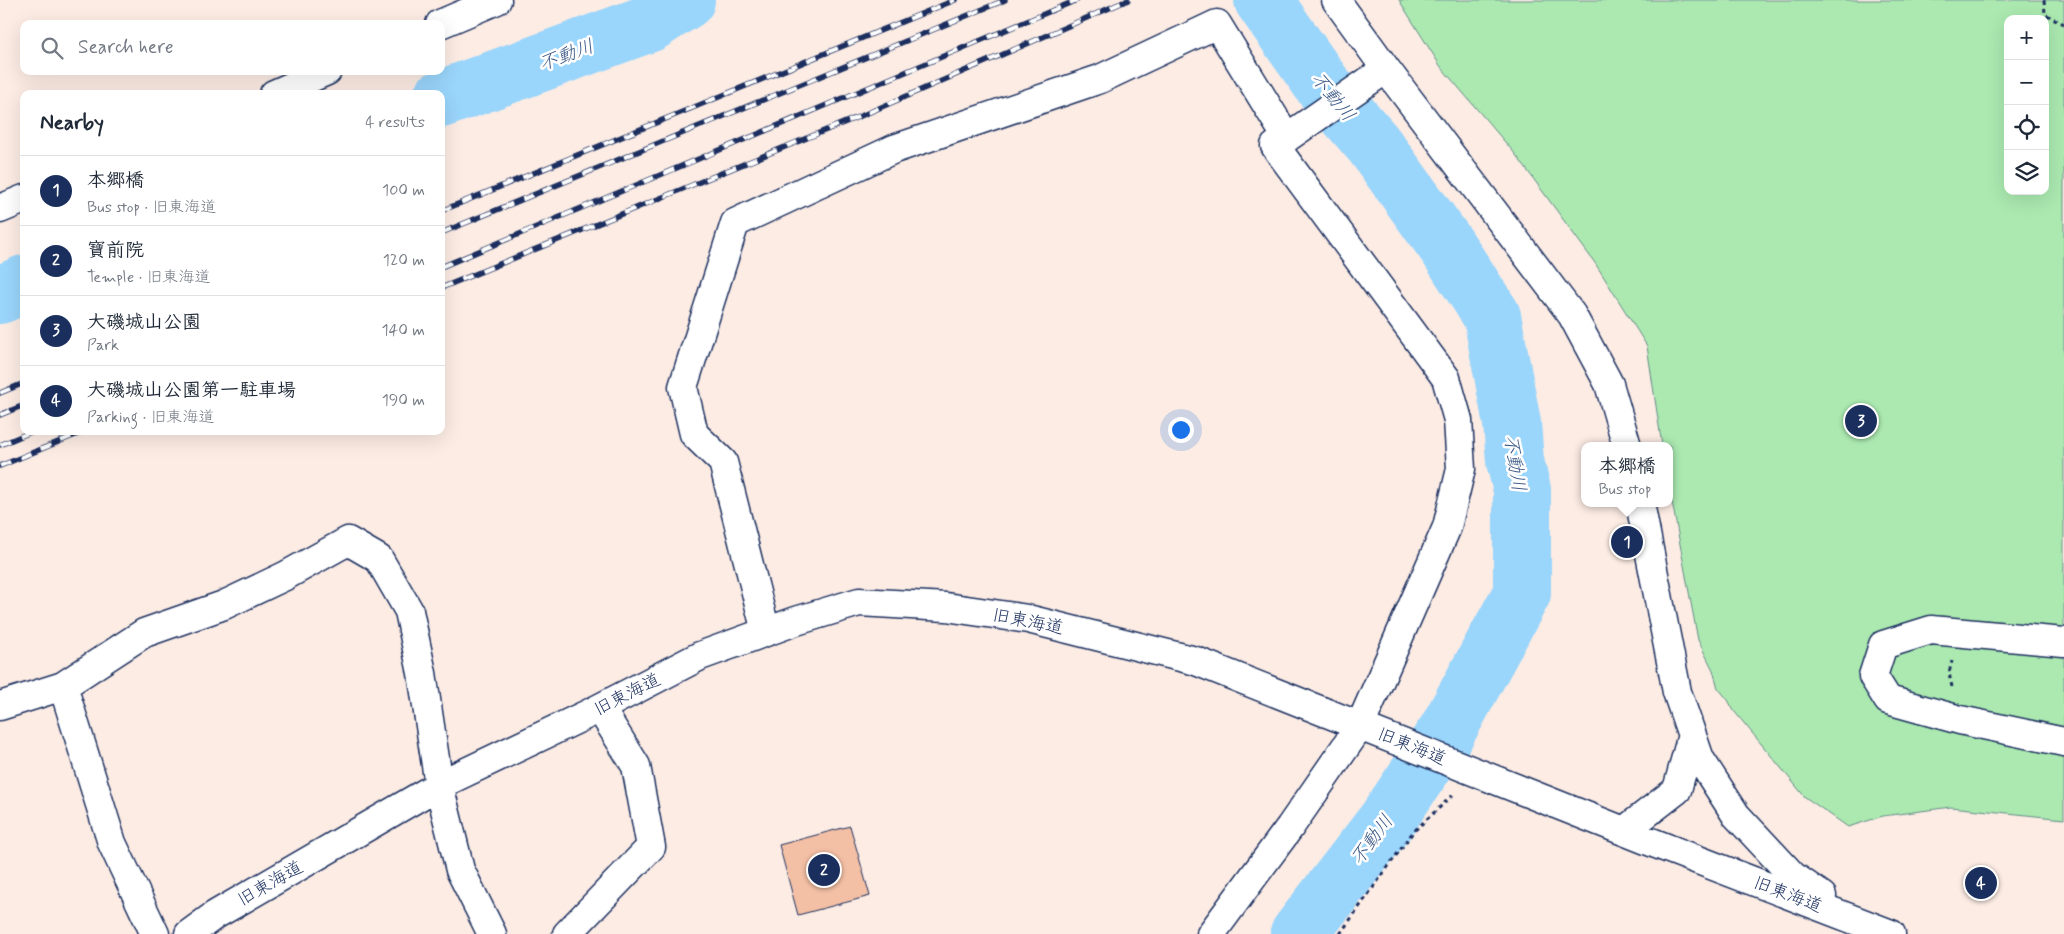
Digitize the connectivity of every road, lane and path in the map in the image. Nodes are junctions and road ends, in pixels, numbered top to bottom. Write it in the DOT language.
graph roads {
  1 [pos="497,0"];
  2 [pos="1336,0"];
  3 [pos="2044,0"];
  4 [pos="445,22"];
  5 [pos="2064,24"];
  6 [pos="1378,74"];
  7 [pos="318,75"];
  8 [pos="283,90"];
  9 [pos="1287,138"];
  10 [pos="20,201"];
  11 [pos="0,209"];
  12 [pos="1626,442"];
  13 [pos="1641,507"];
  14 [pos="766,632"];
  15 [pos="1962,632"];
  16 [pos="2064,642"];
  17 [pos="63,686"];
  18 [pos="0,706"];
  19 [pos="600,708"];
  20 [pos="1960,720"];
  21 [pos="1372,731"];
  22 [pos="1692,735"];
  23 [pos="2064,742"];
  24 [pos="1472,770"];
  25 [pos="439,785"];
  26 [pos="1624,830"];
  27 [pos="1862,923"];
  28 [pos="155,934"];
  29 [pos="189,934"];
  30 [pos="492,934"];
  31 [pos="567,934"];
  32 [pos="1211,934"];
  33 [pos="1340,934"];
  34 [pos="1891,934"];
  1 -- 4 [label="street"];
  2 -- 6 [label="street"];
  3 -- 5 [label="path"];
  6 -- 9 [label="street"];
  6 -- 12 [label="street"];
  7 -- 8 [label="street"];
  9 -- 14 [label="street"];
  9 -- 21 [label="street"];
  10 -- 11 [label="street"];
  13 -- 22 [label="street"];
  14 -- 19 [label="street, 旧東海道"];
  14 -- 21 [label="street, 旧東海道"];
  15 -- 16 [label="street"];
  15 -- 20 [label="path"];
  15 -- 20 [label="street"];
  17 -- 18 [label="street"];
  17 -- 25 [label="street"];
  17 -- 28 [label="street"];
  19 -- 25 [label="street, 旧東海道"];
  19 -- 31 [label="street"];
  20 -- 23 [label="street"];
  21 -- 24 [label="street, 旧東海道"];
  21 -- 32 [label="street"];
  22 -- 26 [label="street"];
  22 -- 27 [label="street"];
  24 -- 26 [label="street, 旧東海道"];
  24 -- 33 [label="path"];
  25 -- 29 [label="street, 旧東海道"];
  25 -- 30 [label="street"];
  26 -- 27 [label="street, 旧東海道"];
  27 -- 34 [label="street, 旧東海道"];
}
